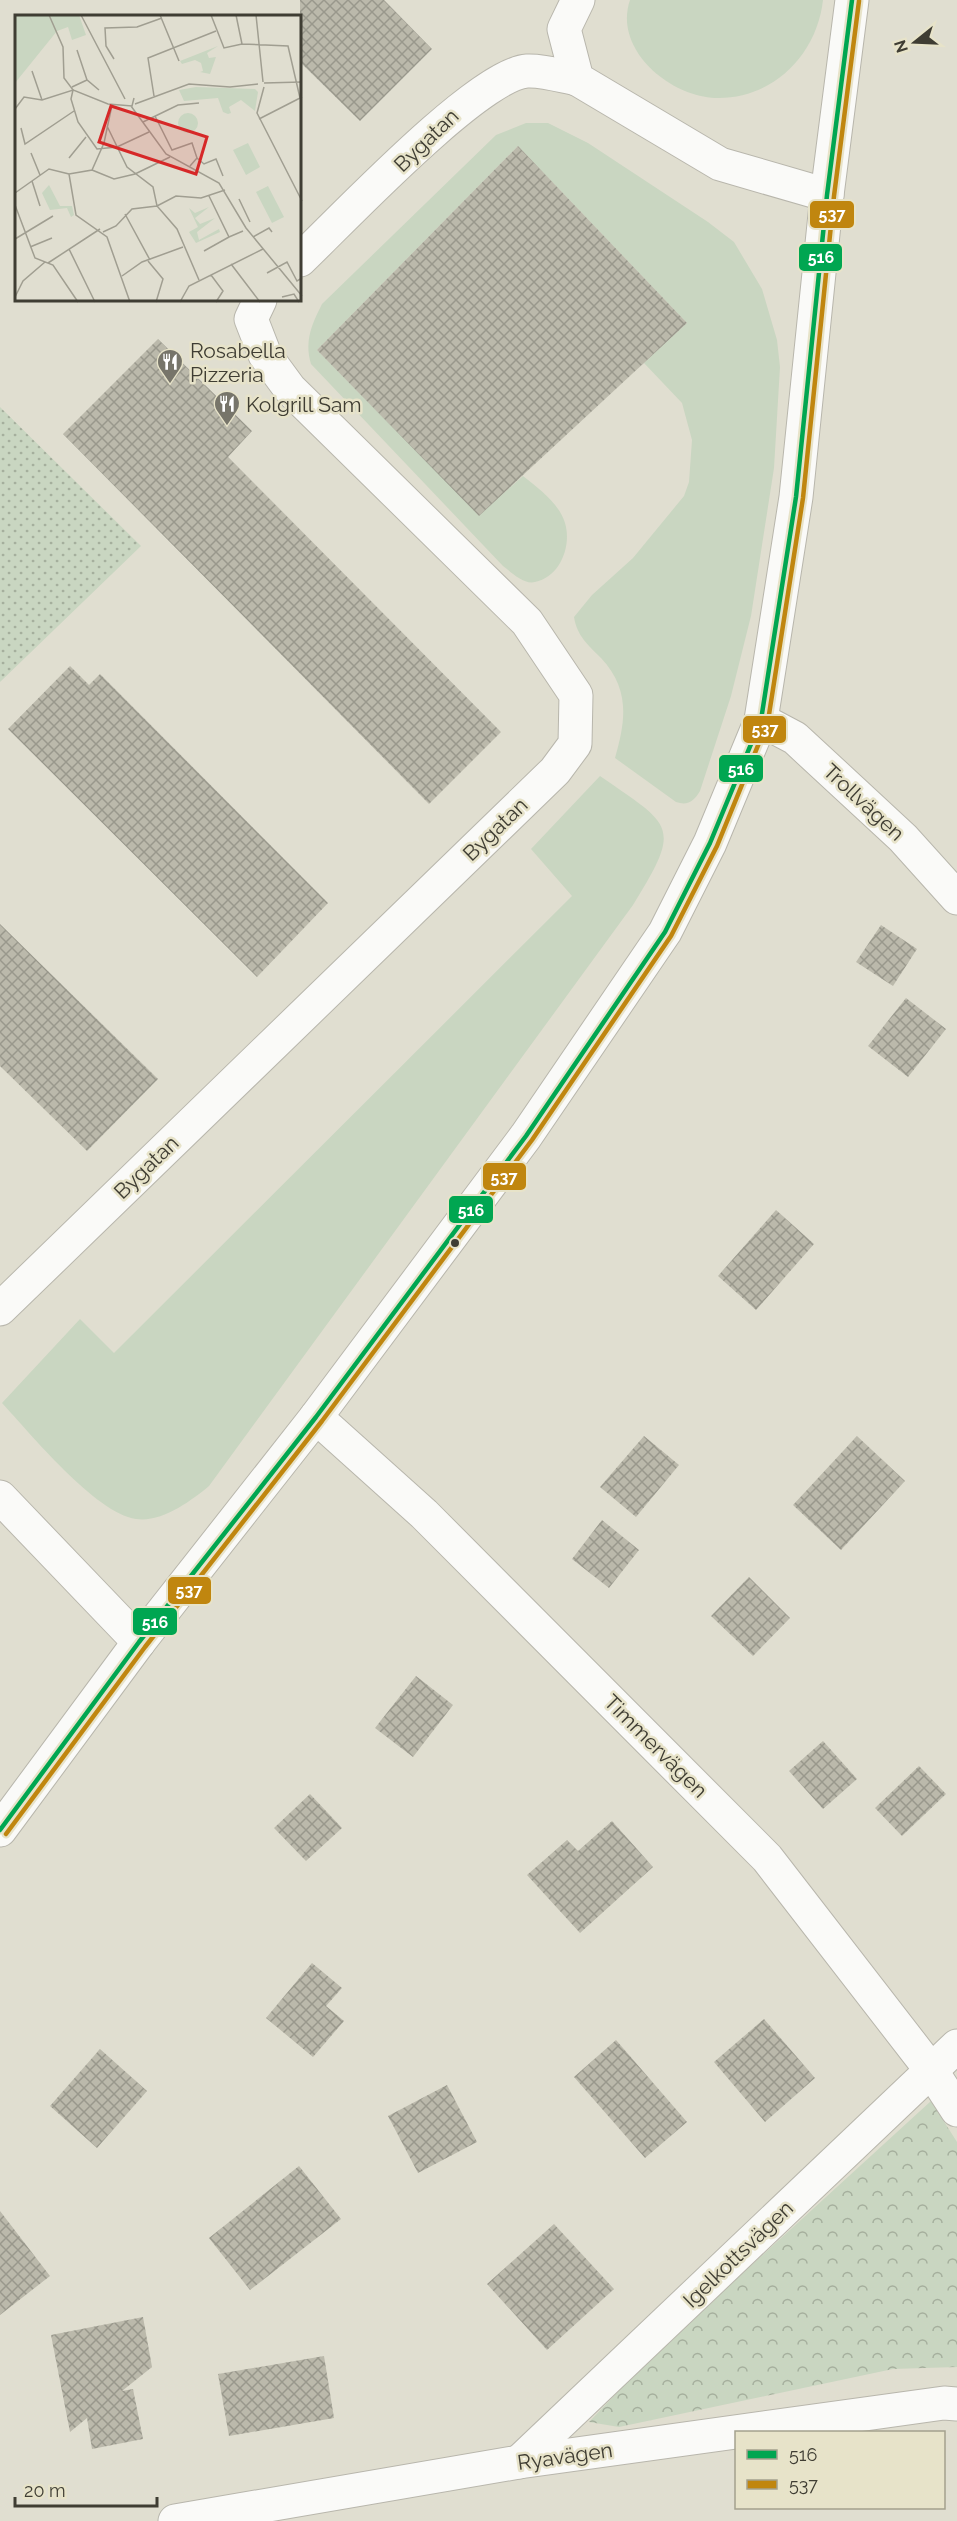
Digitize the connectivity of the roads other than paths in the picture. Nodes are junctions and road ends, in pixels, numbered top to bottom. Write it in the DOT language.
graph roads {
  1 [pos="578,0"];
  2 [pos="852,0"];
  3 [pos="577,79"];
  4 [pos="827,195"];
  5 [pos="302,258"];
  6 [pos="259,302"];
  7 [pos="761,720"];
  8 [pos="957,898"];
  9 [pos="0,1309"];
  10 [pos="316,1417"];
  11 [pos="0,1497"];
  12 [pos="139,1642"];
  13 [pos="0,1830"];
  14 [pos="957,2046"];
  15 [pos="931,2070"];
  16 [pos="957,2110"];
  17 [pos="957,2404"];
  18 [pos="742,2431"];
  19 [pos="735,2432"];
  20 [pos="519,2462"];
  21 [pos="175,2521"];
  1 -- 3 [label="street"];
  2 -- 4 [label="street"];
  3 -- 4 [label="street, Bygatan"];
  3 -- 5 [label="street, Bygatan"];
  4 -- 7 [label="street"];
  6 -- 9 [label="street, Bygatan"];
  7 -- 8 [label="street, Trollvägen"];
  7 -- 10 [label="street"];
  10 -- 12 [label="street"];
  10 -- 15 [label="street, Timmervägen"];
  11 -- 12 [label="street"];
  12 -- 13 [label="street"];
  14 -- 15 [label="street, Igelkottsvägen"];
  15 -- 16 [label="street, Timmervägen"];
  15 -- 20 [label="street, Igelkottsvägen"];
  17 -- 18 [label="street, Ryavägen"];
  19 -- 20 [label="street, Ryavägen"];
  20 -- 21 [label="street, Ryavägen"];
}
